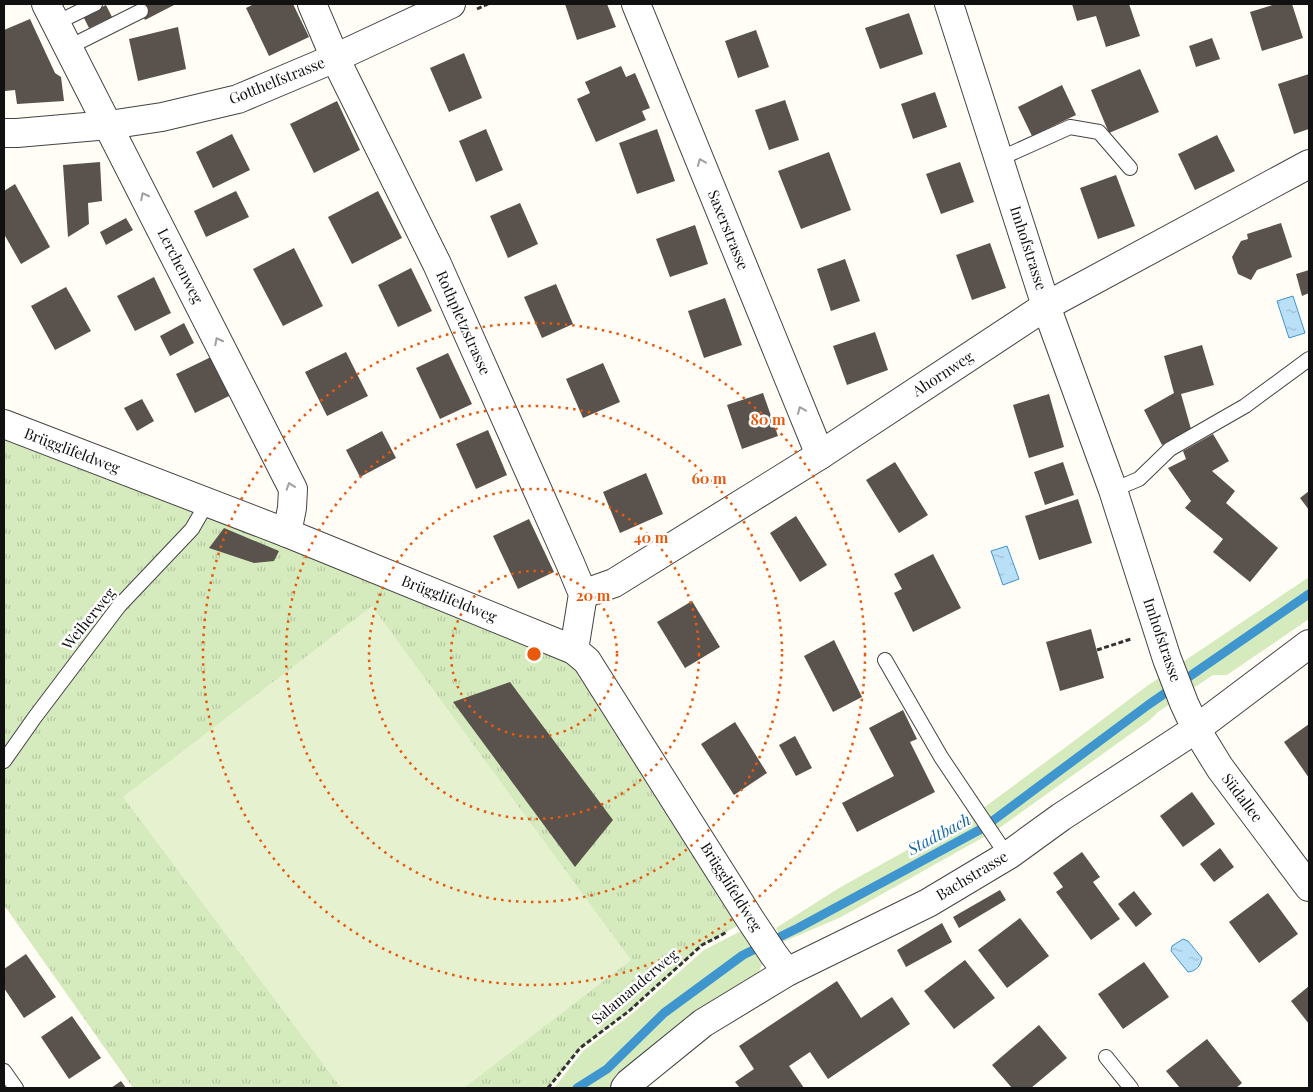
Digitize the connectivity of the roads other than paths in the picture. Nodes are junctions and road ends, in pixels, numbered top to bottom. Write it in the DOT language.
graph roads {
  1 [pos="95,4"];
  2 [pos="312,4"];
  3 [pos="451,4"];
  4 [pos="636,4"];
  5 [pos="949,4"];
  6 [pos="141,11"];
  7 [pos="57,25"];
  8 [pos="335,58"];
  9 [pos="109,125"];
  10 [pos="4,133"];
  11 [pos="999,159"];
  12 [pos="1309,164"];
  13 [pos="1130,168"];
  14 [pos="1046,306"];
  15 [pos="1309,359"];
  16 [pos="4,424"];
  17 [pos="820,455"];
  18 [pos="1113,490"];
  19 [pos="207,504"];
  20 [pos="287,533"];
  21 [pos="583,594"];
  22 [pos="1309,644"];
  23 [pos="574,650"];
  24 [pos="885,660"];
  25 [pos="1184,703"];
  26 [pos="1196,729"];
  27 [pos="4,761"];
  28 [pos="1002,845"];
  29 [pos="1309,888"];
  30 [pos="787,972"];
  31 [pos="1106,1057"];
  32 [pos="4,1071"];
  33 [pos="16,1088"];
  34 [pos="625,1088"];
  35 [pos="1131,1088"];
  1 -- 7 [label="lane"];
  2 -- 8 [label="street, Rothpletzstrasse"];
  3 -- 8 [label="street, Gotthelfstrasse"];
  17 -- 4 [label="street, Saxerstrasse, one-way"];
  5 -- 11 [label="street, Imhofstrasse"];
  6 -- 7 [label="lane"];
  7 -- 9 [label="street, Lerchenweg"];
  8 -- 9 [label="street, Gotthelfstrasse"];
  8 -- 21 [label="street, Rothpletzstrasse"];
  9 -- 10 [label="street, Gotthelfstrasse"];
  20 -- 9 [label="street, Lerchenweg, one-way"];
  11 -- 13 [label="lane"];
  11 -- 14 [label="street, Imhofstrasse"];
  12 -- 14 [label="street, Ahornweg"];
  14 -- 17 [label="street, Ahornweg"];
  14 -- 18 [label="street, Imhofstrasse"];
  15 -- 18 [label="lane"];
  16 -- 19 [label="street, Brügglifeldweg"];
  17 -- 21 [label="street, Ahornweg"];
  18 -- 25 [label="street, Imhofstrasse"];
  19 -- 20 [label="street, Brügglifeldweg"];
  19 -- 27 [label="lane, Weiherweg"];
  20 -- 23 [label="street, Brügglifeldweg"];
  21 -- 23 [label="street"];
  22 -- 26 [label="street, Bachstrasse"];
  23 -- 30 [label="street, Brügglifeldweg"];
  24 -- 28 [label="lane"];
  25 -- 26 [label="street, Südallee"];
  26 -- 28 [label="street, Bachstrasse"];
  26 -- 29 [label="street, Südallee"];
  28 -- 30 [label="street, Bachstrasse"];
  30 -- 34 [label="street, Bachstrasse"];
  31 -- 35 [label="lane"];
  32 -- 33 [label="lane"];
}
